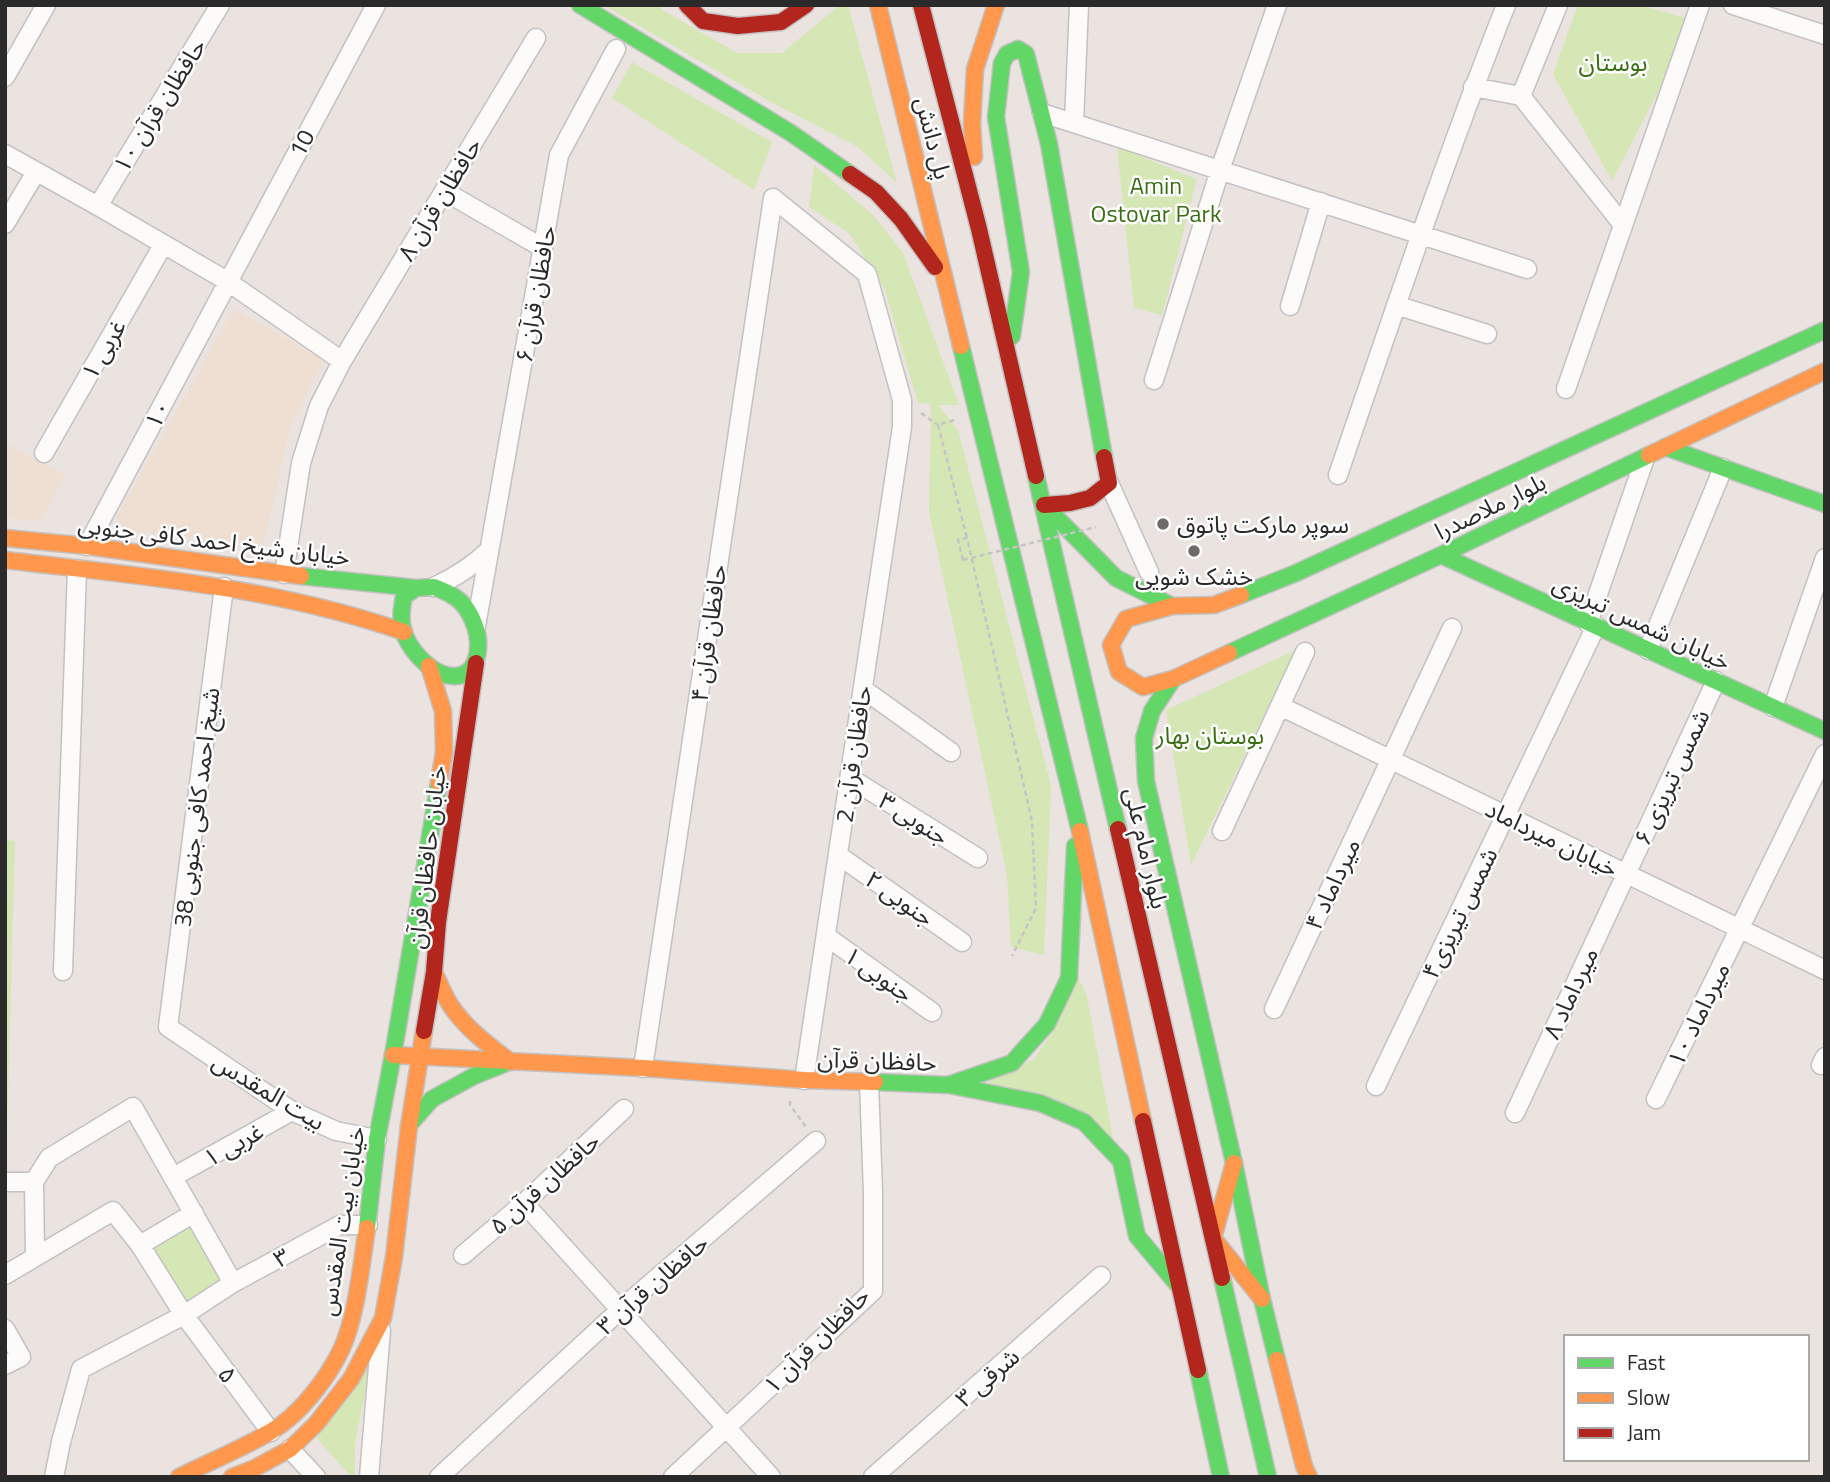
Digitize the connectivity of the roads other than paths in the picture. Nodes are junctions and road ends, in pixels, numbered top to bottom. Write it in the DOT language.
graph roads {
  1 [pos="46,5"];
  2 [pos="220,5"];
  3 [pos="376,5"];
  4 [pos="580,5"];
  5 [pos="687,5"];
  6 [pos="806,5"];
  7 [pos="878,5"];
  8 [pos="921,5"];
  9 [pos="996,5"];
  10 [pos="1079,5"];
  11 [pos="1277,5"];
  12 [pos="1506,5"];
  13 [pos="1558,5"];
  14 [pos="1700,5"];
  15 [pos="1733,5"];
  16 [pos="1765,10"];
  17 [pos="1825,35"];
  18 [pos="536,38"];
  19 [pos="616,49"];
  20 [pos="5,77"];
  21 [pos="1474,87"];
  22 [pos="1521,96"];
  23 [pos="1042,113"];
  24 [pos="1074,123"];
  25 [pos="5,154"];
  26 [pos="1220,170"];
  27 [pos="36,172"];
  28 [pos="444,191"];
  29 [pos="773,198"];
  30 [pos="1321,202"];
  31 [pos="98,205"];
  32 [pos="5,224"];
  33 [pos="1623,225"];
  34 [pos="979,229"];
  35 [pos="1420,234"];
  36 [pos="163,245"];
  37 [pos="543,248"];
  38 [pos="1527,268"];
  39 [pos="946,281"];
  40 [pos="227,282"];
  41 [pos="1396,305"];
  42 [pos="1290,306"];
  43 [pos="1825,330"];
  44 [pos="1487,334"];
  45 [pos="1009,356"];
  46 [pos="342,360"];
  47 [pos="1825,371"];
  48 [pos="1154,380"];
  49 [pos="1566,389"];
  50 [pos="1665,447"];
  51 [pos="44,453"];
  52 [pos="1645,457"];
  53 [pos="1723,468"];
  54 [pos="1338,475"];
  55 [pos="1109,483"];
  56 [pos="1825,504"];
  57 [pos="1044,505"];
  58 [pos="5,538"];
  59 [pos="87,546"];
  60 [pos="489,550"];
  61 [pos="1441,555"];
  62 [pos="1825,558"];
  63 [pos="5,560"];
  64 [pos="77,569"];
  65 [pos="1149,572"];
  66 [pos="284,575"];
  67 [pos="224,587"];
  68 [pos="425,588"];
  69 [pos="1172,606"];
  70 [pos="1592,624"];
  71 [pos="476,626"];
  72 [pos="1452,628"];
  73 [pos="404,632"];
  74 [pos="1648,650"];
  75 [pos="1305,652"];
  76 [pos="476,663"];
  77 [pos="429,666"];
  78 [pos="1173,678"];
  79 [pos="1716,681"];
  80 [pos="863,689"];
  81 [pos="1280,706"];
  82 [pos="1773,707"];
  83 [pos="1825,731"];
  84 [pos="951,752"];
  85 [pos="1825,754"];
  86 [pos="1391,760"];
  87 [pos="850,778"];
  88 [pos="1076,814"];
  89 [pos="1505,815"];
  90 [pos="1222,831"];
  91 [pos="838,855"];
  92 [pos="978,858"];
  93 [pos="1626,874"];
  94 [pos="1740,929"];
  95 [pos="826,936"];
  96 [pos="962,942"];
  97 [pos="1825,970"];
  98 [pos="63,971"];
  99 [pos="434,972"];
  100 [pos="1274,1009"];
  101 [pos="932,1012"];
  102 [pos="169,1027"];
  103 [pos="393,1055"];
  104 [pos="420,1057"];
  105 [pos="511,1062"];
  106 [pos="643,1068"];
  107 [pos="798,1080"];
  108 [pos="869,1083"];
  109 [pos="948,1085"];
  110 [pos="1376,1086"];
  111 [pos="1656,1100"];
  112 [pos="624,1109"];
  113 [pos="292,1111"];
  114 [pos="1515,1113"];
  115 [pos="409,1126"];
  116 [pos="376,1139"];
  117 [pos="816,1142"];
  118 [pos="1234,1163"];
  119 [pos="173,1177"];
  120 [pos="5,1182"];
  121 [pos="34,1182"];
  122 [pos="524,1203"];
  123 [pos="194,1213"];
  124 [pos="368,1225"];
  125 [pos="1213,1238"];
  126 [pos="140,1245"];
  127 [pos="463,1255"];
  128 [pos="35,1257"];
  129 [pos="5,1275"];
  130 [pos="1101,1276"];
  131 [pos="233,1283"];
  132 [pos="1181,1289"];
  133 [pos="1262,1299"];
  134 [pos="621,1309"];
  135 [pos="184,1315"];
  136 [pos="383,1318"];
  137 [pos="5,1329"];
  138 [pos="5,1365"];
  139 [pos="726,1426"];
  140 [pos="271,1433"];
  141 [pos="290,1449"];
  142 [pos="54,1477"];
  143 [pos="179,1477"];
  144 [pos="232,1477"];
  145 [pos="316,1477"];
  146 [pos="369,1477"];
  147 [pos="439,1477"];
  148 [pos="673,1477"];
  149 [pos="771,1477"];
  150 [pos="873,1477"];
  151 [pos="1221,1477"];
  152 [pos="1268,1477"];
  153 [pos="1309,1477"];
  1 -- 20 [label="street"];
  2 -- 31 [label="street, حافظان قرآن ۱۰"];
  3 -- 40 [label="street, 10"];
  4 -- 39 [label="main road"];
  5 -- 6 [label="main road"];
  7 -- 39 [label="main road, پل دانش"];
  8 -- 34 [label="main road, پل دانش"];
  9 -- 34 [label="main road"];
  10 -- 24 [label="street"];
  11 -- 26 [label="street"];
  12 -- 21 [label="street"];
  13 -- 22 [label="street"];
  14 -- 33 [label="street"];
  15 -- 16 [label="street"];
  16 -- 17 [label="street"];
  18 -- 28 [label="street, حافظان قرآن ۸"];
  19 -- 37 [label="street, حافظان قرآن ۶"];
  21 -- 22 [label="street"];
  21 -- 35 [label="street"];
  22 -- 33 [label="street"];
  23 -- 24 [label="street"];
  23 -- 45 [label="main road"];
  23 -- 55 [label="main road"];
  24 -- 26 [label="street"];
  25 -- 27 [label="street"];
  26 -- 30 [label="street"];
  26 -- 48 [label="street"];
  27 -- 31 [label="street"];
  27 -- 32 [label="street"];
  28 -- 37 [label="street"];
  28 -- 46 [label="street, حافظان قرآن ۸"];
  29 -- 80 [label="street, حافظان قرآن 2"];
  29 -- 106 [label="street, حافظان قرآن ۴"];
  30 -- 35 [label="street"];
  30 -- 42 [label="street"];
  31 -- 36 [label="street"];
  33 -- 49 [label="street"];
  34 -- 45 [label="main road, بلوار امام علی"];
  35 -- 38 [label="street"];
  35 -- 41 [label="street"];
  36 -- 40 [label="street"];
  36 -- 51 [label="street, ۱ غربی"];
  37 -- 60 [label="street, حافظان قرآن ۶"];
  39 -- 88 [label="main road"];
  40 -- 46 [label="street"];
  40 -- 59 [label="street, ۱۰"];
  41 -- 44 [label="street"];
  41 -- 54 [label="street"];
  43 -- 69 [label="main road, بلوار ملاصدرا"];
  45 -- 57 [label="main road, بلوار امام علی"];
  46 -- 66 [label="street, حافظان قرآن ۸"];
  47 -- 50 [label="main road, بلوار ملاصدرا"];
  50 -- 52 [label="main road, بلوار ملاصدرا"];
  50 -- 53 [label="main road"];
  52 -- 61 [label="main road, بلوار ملاصدرا"];
  52 -- 70 [label="street, شمس تیریزی۴"];
  53 -- 56 [label="main road"];
  53 -- 74 [label="street"];
  55 -- 57 [label="main road"];
  55 -- 65 [label="street"];
  57 -- 69 [label="main road"];
  57 -- 125 [label="main road, بلوار امام علی"];
  58 -- 59 [label="main road, خیابان شیخ احمد کافی جنوبی"];
  59 -- 66 [label="main road, خیابان شیخ احمد کافی جنوبی"];
  60 -- 68 [label="street"];
  60 -- 71 [label="street, حافظان قرآن ۶"];
  61 -- 70 [label="main road, خیابان شمس تبریزی"];
  61 -- 78 [label="main road, بلوار ملاصدرا"];
  62 -- 82 [label="street"];
  63 -- 64 [label="main road, خیابان شیخ احمد کافی جنوبی"];
  64 -- 67 [label="main road, خیابان شیخ احمد کافی جنوبی"];
  64 -- 98 [label="street"];
  66 -- 68 [label="main road, خیابان شیخ احمد کافی جنوبی"];
  67 -- 73 [label="main road, خیابان شیخ احمد کافی جنوبی"];
  67 -- 102 [label="street, شیخ احمد کافی جنوبی 38"];
  68 -- 71 [label="main road"];
  68 -- 73 [label="main road"];
  69 -- 78 [label="main road, بلوار ملاصدرا"];
  70 -- 74 [label="main road, خیابان شمس تبریزی"];
  70 -- 89 [label="street, شمس تیریزی۴"];
  71 -- 76 [label="main road"];
  72 -- 86 [label="street, میرداماد ۴"];
  73 -- 77 [label="main road"];
  74 -- 79 [label="main road, خیابان شمس تبریزی"];
  75 -- 81 [label="street"];
  76 -- 77 [label="main road"];
  76 -- 99 [label="main road, خیابان حافظان قرآن"];
  77 -- 103 [label="main road, خیابان حافظان قرآن"];
  78 -- 118 [label="main road"];
  79 -- 82 [label="main road, خیابان شمس تبریزی"];
  79 -- 93 [label="street, شمس تبریزی ۶"];
  80 -- 84 [label="street"];
  80 -- 87 [label="street, حافظان قرآن 2"];
  81 -- 86 [label="street, خیابان میرداماد"];
  81 -- 90 [label="street"];
  82 -- 83 [label="main road, خیابان شمس تبریزی"];
  85 -- 94 [label="street, میرداماد ۱۰"];
  86 -- 89 [label="street, خیابان میرداماد"];
  86 -- 100 [label="street, میرداماد ۴"];
  87 -- 91 [label="street, حافظان قرآن 2"];
  87 -- 92 [label="street, جنوبی ۳"];
  88 -- 109 [label="main road, حافظان قرآن"];
  88 -- 132 [label="main road"];
  89 -- 93 [label="street, خیابان میرداماد"];
  89 -- 110 [label="street, شمس تیریزی۴"];
  91 -- 95 [label="street, حافظان قرآن 2"];
  91 -- 96 [label="street, جنوبی ۲"];
  93 -- 94 [label="street, خیابان میرداماد"];
  93 -- 114 [label="street, میرداماد ۸"];
  94 -- 97 [label="street, خیابان میرداماد"];
  94 -- 111 [label="street, میرداماد ۱۰"];
  95 -- 101 [label="street, جنوبی ۱"];
  95 -- 107 [label="street, حافظان قرآن 2"];
  99 -- 104 [label="main road, خیابان حافظان قرآن"];
  99 -- 105 [label="main road"];
  102 -- 113 [label="street, بیت المقدس"];
  103 -- 104 [label="main road, حافظان قرآن"];
  103 -- 116 [label="main road, خیابان بیت المقدس"];
  104 -- 105 [label="main road, حافظان قرآن"];
  104 -- 115 [label="main road"];
  105 -- 106 [label="main road, حافظان قرآن"];
  105 -- 115 [label="main road, حافظان قرآن"];
  106 -- 107 [label="main road, حافظان قرآن"];
  107 -- 108 [label="main road, حافظان قرآن"];
  108 -- 109 [label="main road, حافظان قرآن"];
  108 -- 139 [label="street, حافظان قرآن ۱"];
  109 -- 132 [label="main road"];
  112 -- 122 [label="street, حافظان قرآن ۵"];
  113 -- 116 [label="street, بیت المقدس"];
  113 -- 119 [label="street, ۱ غربی"];
  115 -- 136 [label="main road"];
  116 -- 124 [label="main road, خیابان بیت المقدس"];
  117 -- 134 [label="street, حافظان قرآن ۳"];
  118 -- 125 [label="main road"];
  118 -- 133 [label="main road"];
  119 -- 121 [label="street"];
  119 -- 123 [label="street"];
  120 -- 121 [label="street"];
  121 -- 128 [label="street"];
  122 -- 127 [label="street, حافظان قرآن ۵"];
  122 -- 134 [label="street"];
  123 -- 126 [label="street"];
  123 -- 131 [label="street"];
  124 -- 131 [label="street, ۳"];
  124 -- 140 [label="main road, خیابان بیت المقدس"];
  125 -- 133 [label="main road"];
  125 -- 152 [label="main road, بلوار امام علی"];
  126 -- 128 [label="street, ۵"];
  126 -- 135 [label="street, ۵"];
  128 -- 129 [label="street"];
  130 -- 150 [label="street, ۳ شرقی"];
  131 -- 135 [label="street, ۳"];
  132 -- 151 [label="main road"];
  133 -- 153 [label="main road"];
  134 -- 139 [label="street"];
  134 -- 147 [label="street, حافظان قرآن ۳"];
  135 -- 140 [label="street, ۵"];
  135 -- 142 [label="street, ۳"];
  136 -- 141 [label="main road"];
  136 -- 146 [label="street"];
  137 -- 138 [label="street"];
  139 -- 148 [label="street, حافظان قرآن ۱"];
  139 -- 149 [label="street"];
  140 -- 141 [label="main road"];
  140 -- 143 [label="main road, خیابان بیت المقدس"];
  141 -- 144 [label="main road"];
  141 -- 145 [label="street"];
}
